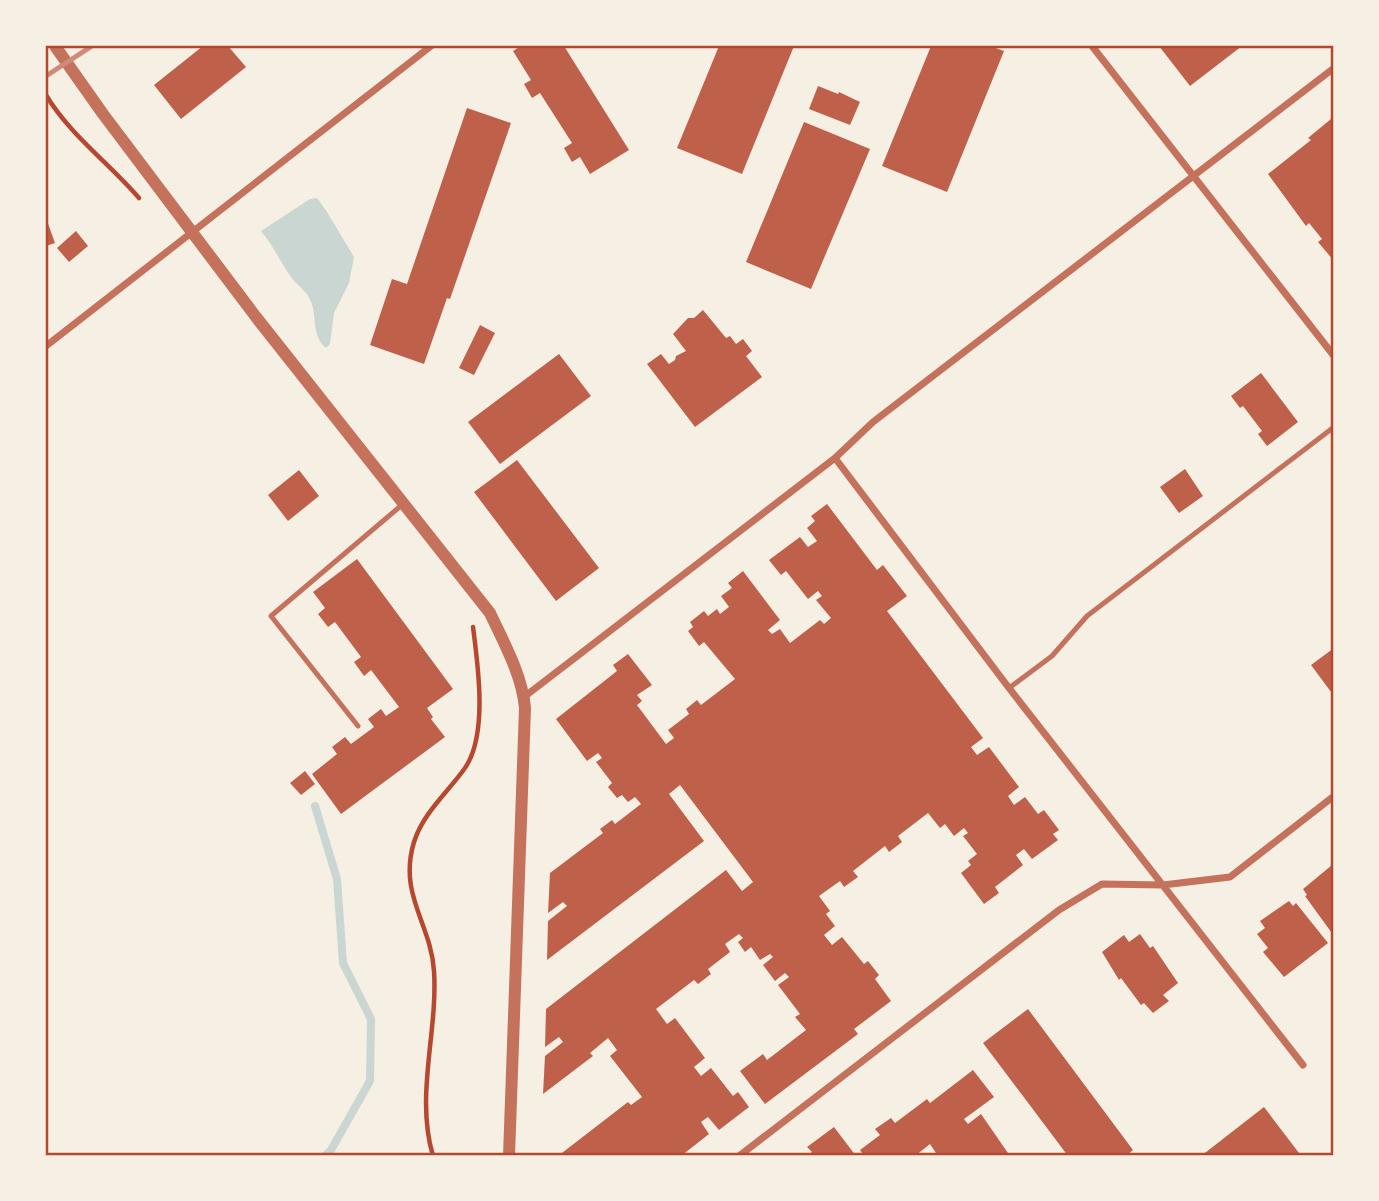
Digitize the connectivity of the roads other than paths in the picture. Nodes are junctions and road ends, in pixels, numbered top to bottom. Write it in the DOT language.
graph roads {
  1 [pos="55,46"];
  2 [pos="431,46"];
  3 [pos="1092,46"];
  4 [pos="1334,68"];
  5 [pos="1193,178"];
  6 [pos="193,231"];
  7 [pos="46,346"];
  8 [pos="1334,356"];
  9 [pos="1334,427"];
  10 [pos="835,458"];
  11 [pos="402,504"];
  12 [pos="1009,688"];
  13 [pos="524,697"];
  14 [pos="358,726"];
  15 [pos="1334,796"];
  16 [pos="1163,885"];
  17 [pos="1303,1065"];
  18 [pos="509,1156"];
  19 [pos="739,1156"];
  1 -- 6 [label="street"];
  2 -- 6 [label="street"];
  3 -- 5 [label="street"];
  4 -- 5 [label="street"];
  5 -- 8 [label="street"];
  5 -- 10 [label="street"];
  6 -- 7 [label="street"];
  6 -- 11 [label="street"];
  9 -- 12 [label="lane"];
  10 -- 12 [label="street"];
  10 -- 13 [label="street"];
  11 -- 13 [label="street"];
  11 -- 14 [label="lane"];
  12 -- 16 [label="street"];
  13 -- 18 [label="street"];
  15 -- 16 [label="street"];
  16 -- 17 [label="street"];
  16 -- 19 [label="street"];
}
